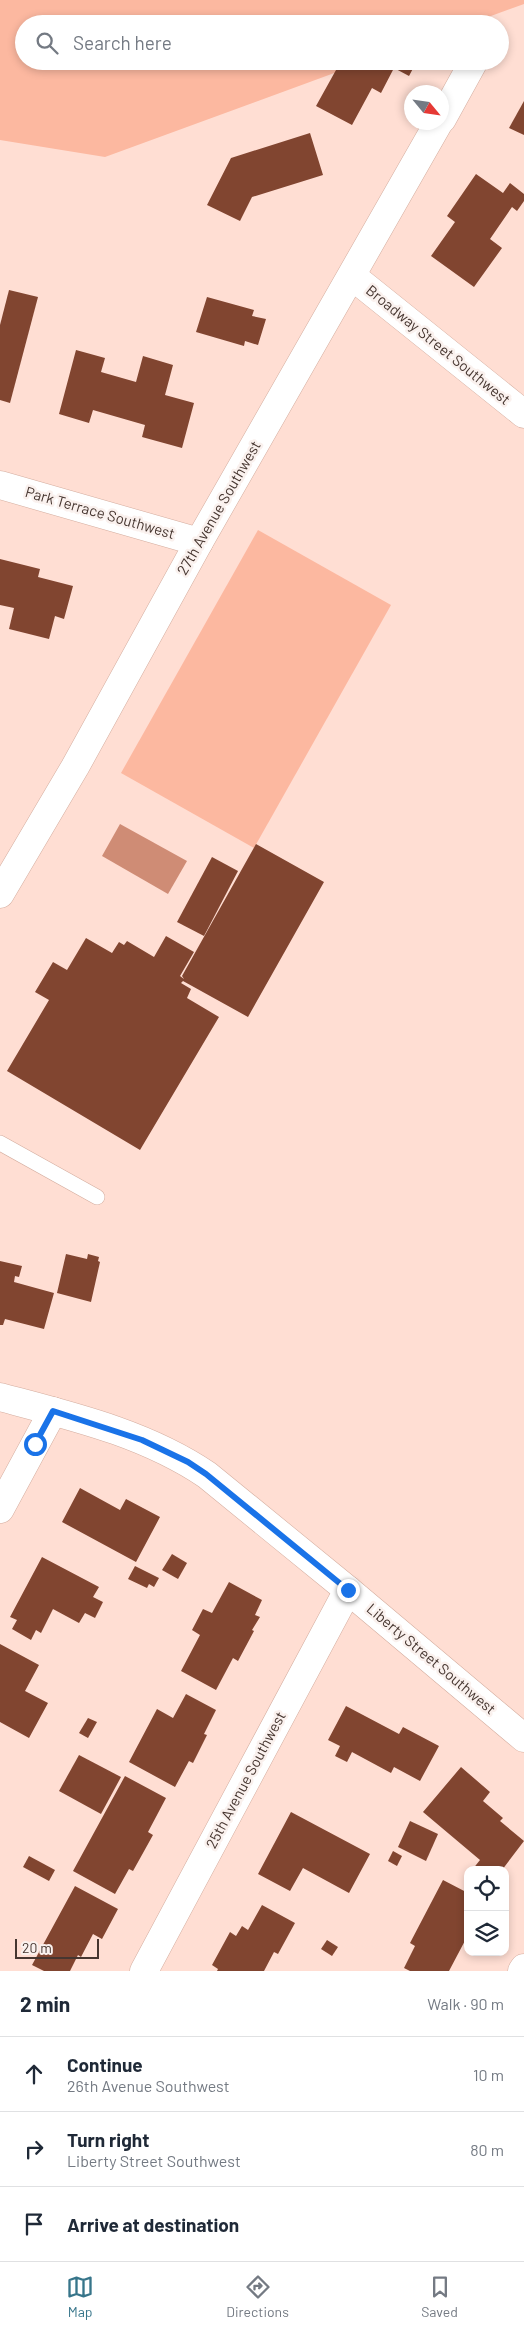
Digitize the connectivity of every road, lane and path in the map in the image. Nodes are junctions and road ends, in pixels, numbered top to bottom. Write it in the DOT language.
graph roads {
  1 [pos="469,70"];
  2 [pos="449,106"];
  3 [pos="434,130"];
  4 [pos="352,276"];
  5 [pos="524,414"];
  6 [pos="0,485"];
  7 [pos="199,542"];
  8 [pos="0,894"];
  9 [pos="0,1143"];
  10 [pos="97,1197"];
  11 [pos="0,1397"];
  12 [pos="53,1411"];
  13 [pos="0,1509"];
  14 [pos="348,1590"];
  15 [pos="524,1738"];
  16 [pos="144,1971"];
  1 -- 2 [label="street"];
  3 -- 4 [label="street, 27th Avenue Southwest"];
  4 -- 5 [label="street, Broadway Street Southwest"];
  4 -- 7 [label="street, 27th Avenue Southwest"];
  6 -- 7 [label="street, Park Terrace Southwest"];
  7 -- 8 [label="street, 27th Avenue Southwest"];
  9 -- 10 [label="lane"];
  11 -- 12 [label="street, Liberty Street Southwest"];
  12 -- 13 [label="street"];
  12 -- 14 [label="street, Liberty Street Southwest"];
  14 -- 15 [label="street, Liberty Street Southwest"];
  14 -- 16 [label="street, 25th Avenue Southwest"];
}
